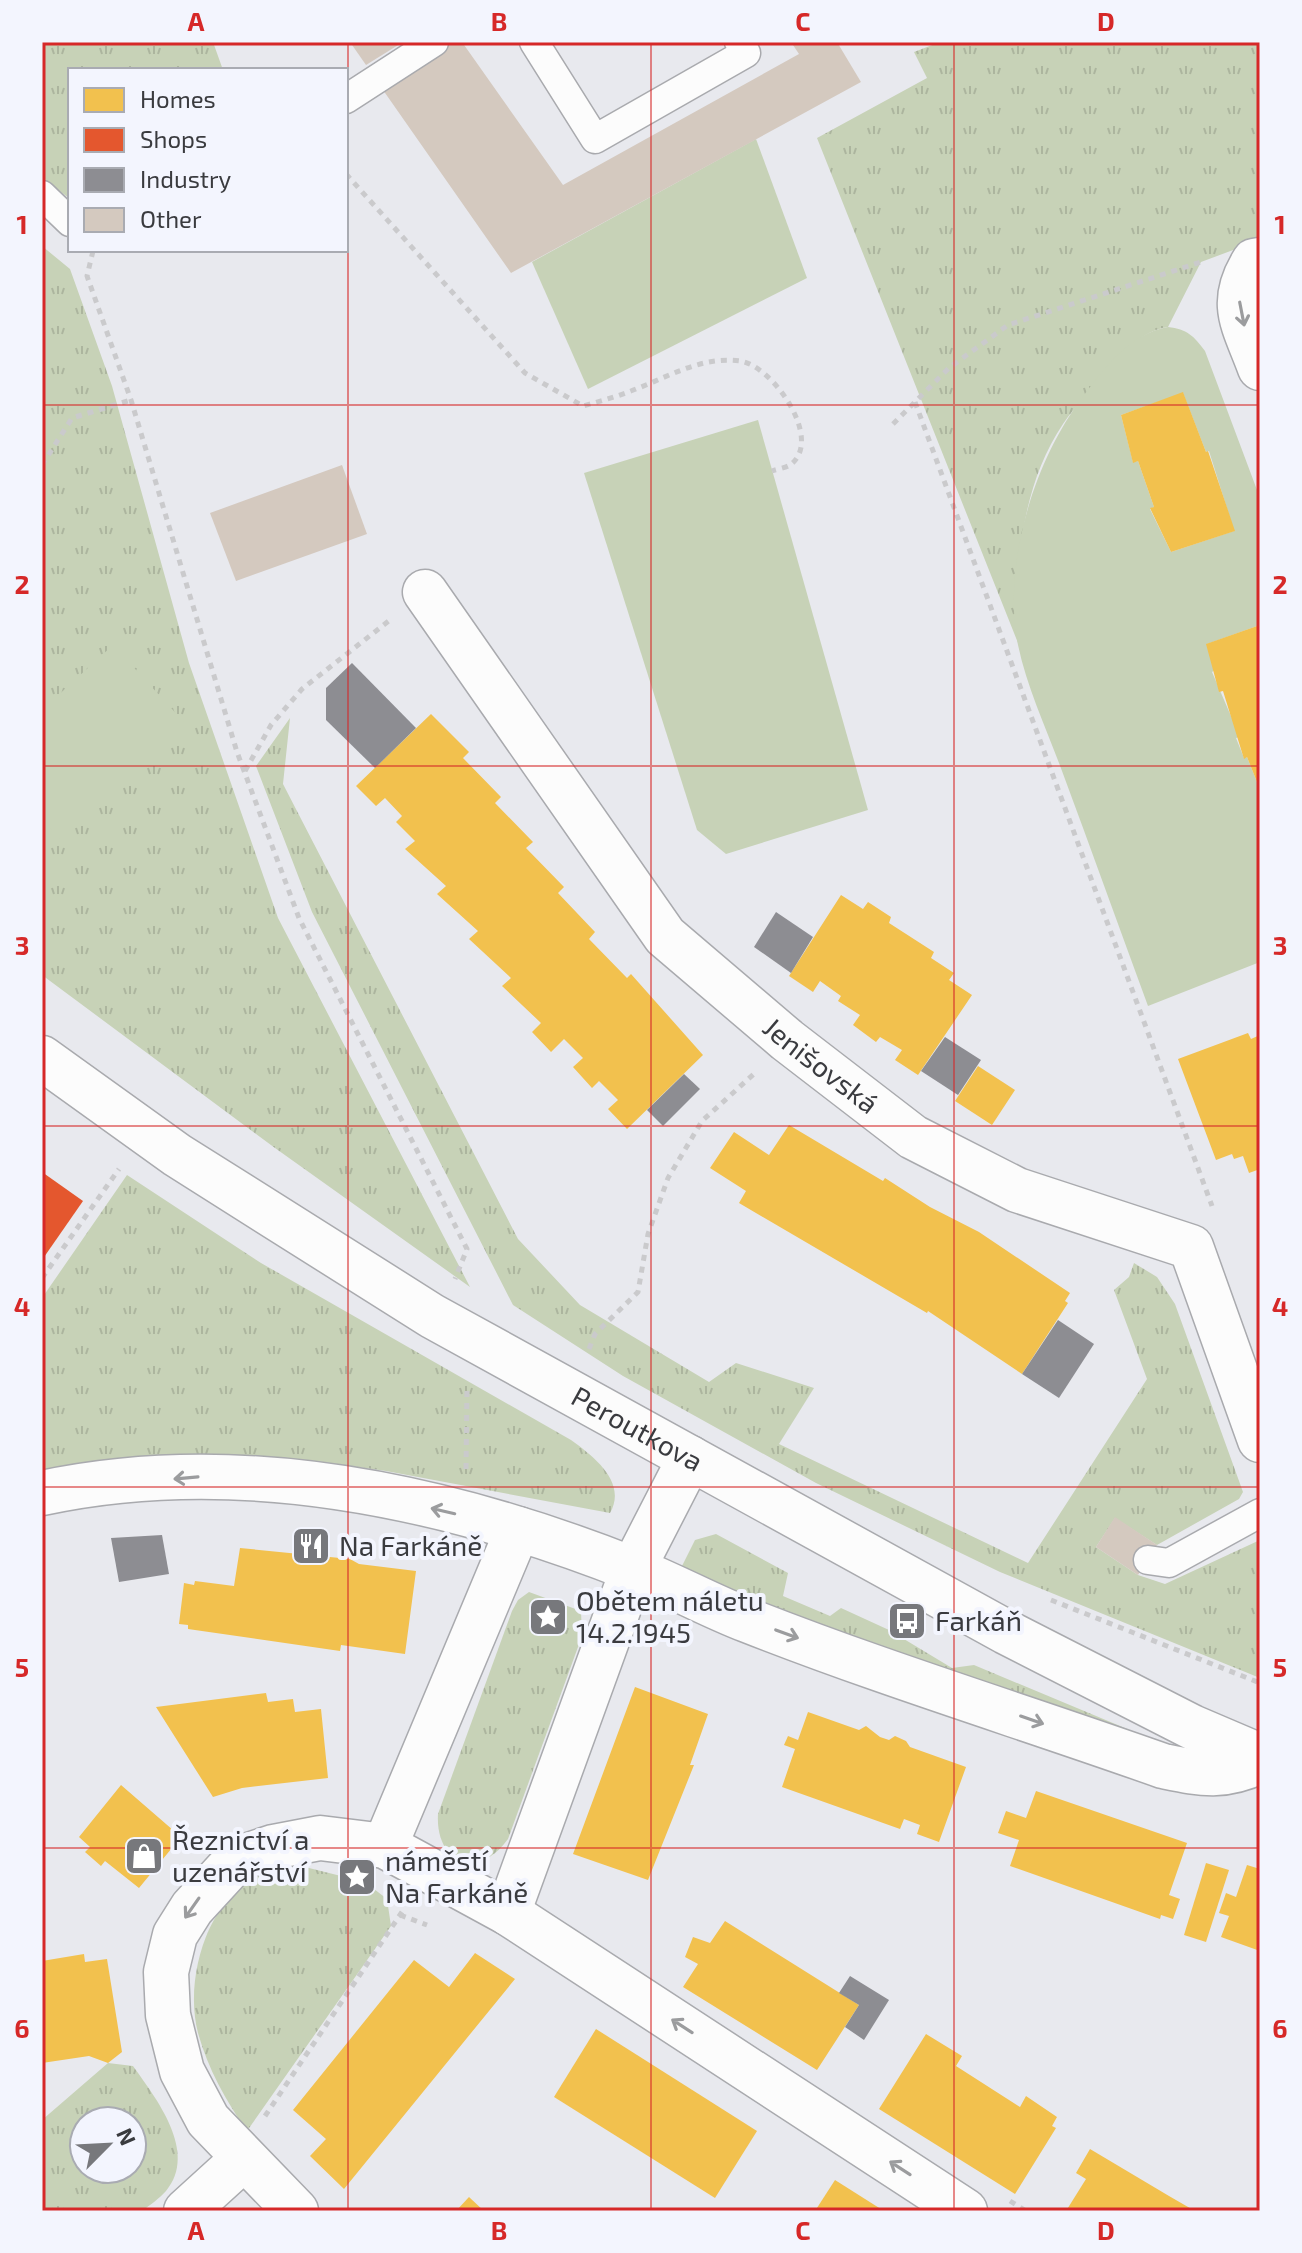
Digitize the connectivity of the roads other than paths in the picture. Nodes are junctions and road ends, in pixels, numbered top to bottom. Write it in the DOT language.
graph roads {
  1 [pos="434,42"];
  2 [pos="534,42"];
  3 [pos="739,42"];
  4 [pos="348,98"];
  5 [pos="42,195"];
  6 [pos="68,220"];
  7 [pos="1257,260"];
  8 [pos="1260,368"];
  9 [pos="425,592"];
  10 [pos="42,1058"];
  11 [pos="1260,1440"];
  12 [pos="690,1458"];
  13 [pos="42,1493"];
  14 [pos="1260,1513"];
  15 [pos="518,1529"];
  16 [pos="1148,1560"];
  17 [pos="633,1569"];
  18 [pos="1260,1758"];
  19 [pos="385,1846"];
  20 [pos="508,1913"];
  21 [pos="242,2160"];
  22 [pos="985,2204"];
  23 [pos="186,2211"];
  24 [pos="296,2211"];
  1 -- 4 [label="lane"];
  2 -- 3 [label="lane"];
  5 -- 6 [label="lane"];
  7 -- 8 [label="street, one-way"];
  9 -- 11 [label="street, Jenišovská"];
  10 -- 12 [label="street, Peroutkova"];
  12 -- 17 [label="street"];
  12 -- 18 [label="street, Peroutkova"];
  15 -- 13 [label="street, one-way"];
  14 -- 16 [label="lane"];
  15 -- 17 [label="street"];
  15 -- 19 [label="street"];
  17 -- 18 [label="street, one-way"];
  17 -- 20 [label="street"];
  19 -- 20 [label="street"];
  19 -- 21 [label="street, one-way"];
  22 -- 20 [label="street, one-way"];
  21 -- 23 [label="street"];
  21 -- 24 [label="street"];
}
